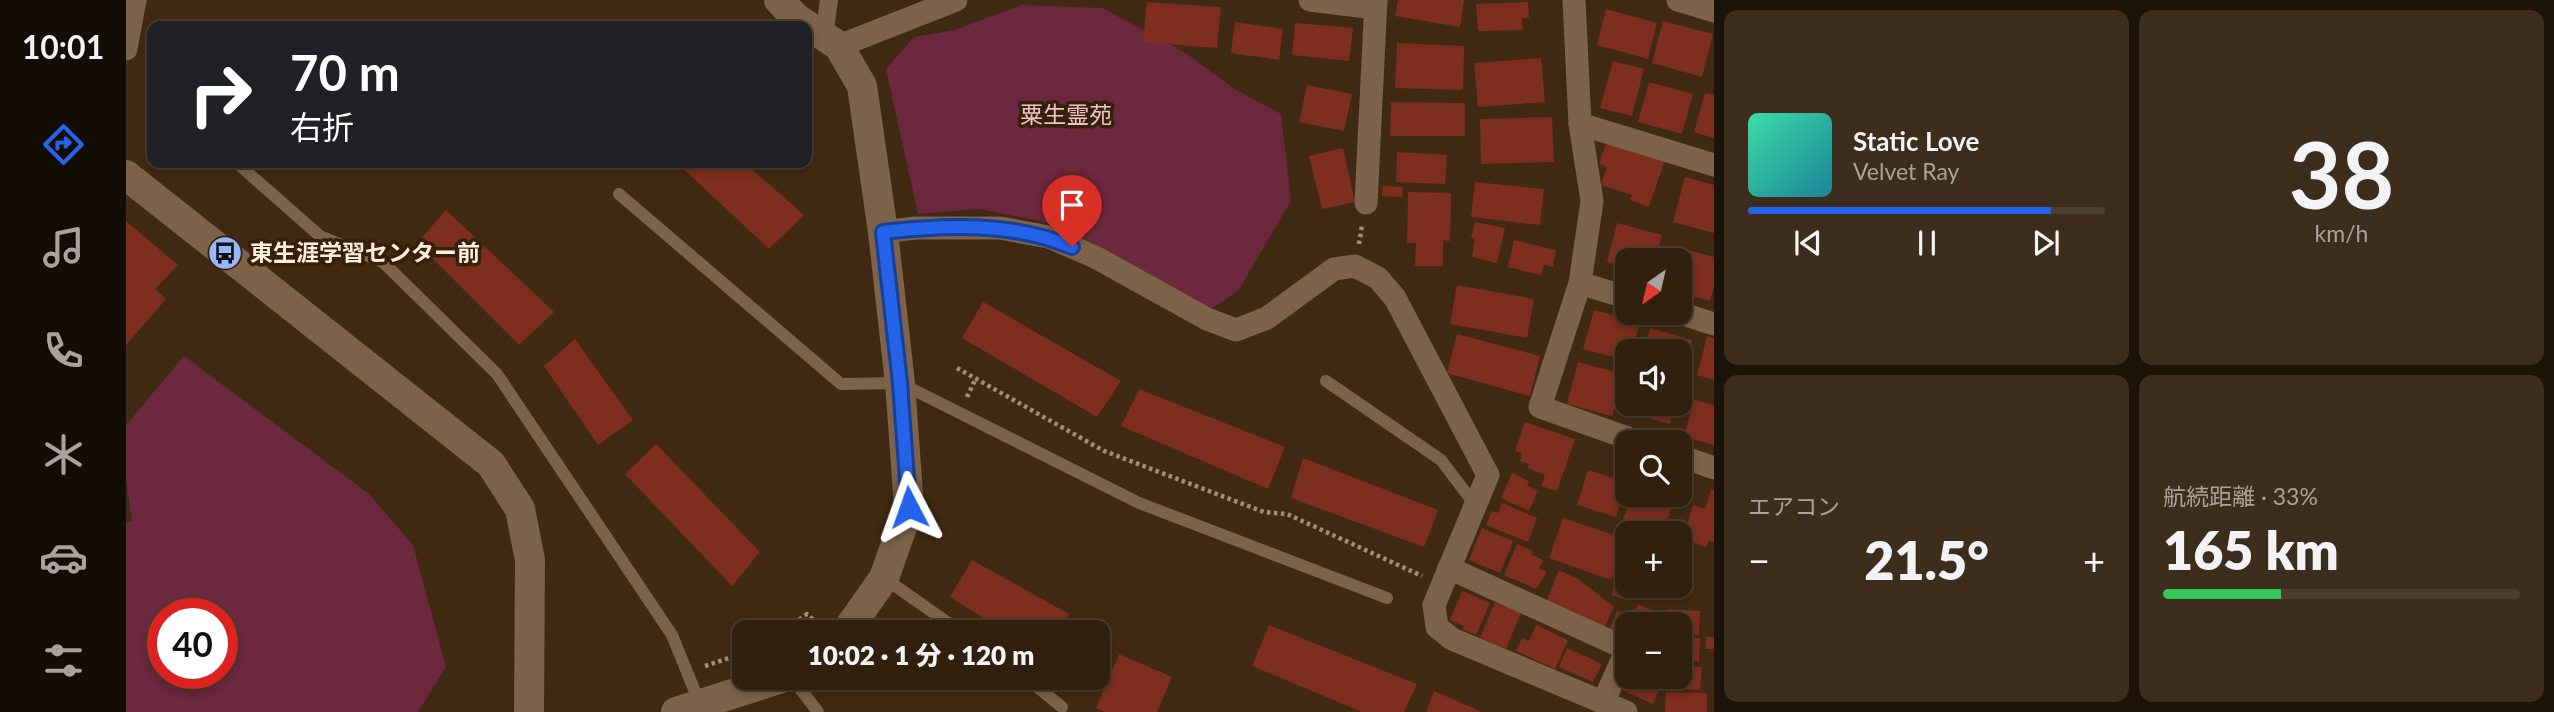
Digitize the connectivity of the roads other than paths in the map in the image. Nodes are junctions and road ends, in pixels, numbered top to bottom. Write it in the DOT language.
graph roads {
  1 [pos="135,0"];
  2 [pos="779,0"];
  3 [pos="829,0"];
  4 [pos="956,0"];
  5 [pos="1310,0"];
  6 [pos="1574,0"];
  7 [pos="1678,0"];
  8 [pos="1375,4"];
  9 [pos="1714,11"];
  10 [pos="801,21"];
  11 [pos="812,28"];
  12 [pos="832,41"];
  13 [pos="126,50"];
  14 [pos="1580,124"];
  15 [pos="1714,165"];
  16 [pos="243,168"];
  17 [pos="126,175"];
  18 [pos="619,194"];
  19 [pos="1366,203"];
  20 [pos="883,232"];
  21 [pos="1580,283"];
  22 [pos="1615,294"];
  23 [pos="1692,317"];
  24 [pos="1714,324"];
  25 [pos="1326,381"];
  26 [pos="900,383"];
  27 [pos="1615,433"];
  28 [pos="1692,460"];
  29 [pos="1714,468"];
  30 [pos="1475,505"];
  31 [pos="1445,577"];
  32 [pos="884,578"];
  33 [pos="1387,598"];
  34 [pos="854,620"];
  35 [pos="944,620"];
  36 [pos="744,690"];
  37 [pos="802,690"];
  38 [pos="1041,690"];
  39 [pos="1603,703"];
  40 [pos="1062,707"];
  41 [pos="688,708"];
  42 [pos="529,712"];
  43 [pos="818,712"];
  44 [pos="1626,712"];
  1 -- 13 [label="street"];
  2 -- 10 [label="street"];
  3 -- 12 [label="street"];
  4 -- 12 [label="street"];
  5 -- 8 [label="street"];
  6 -- 14 [label="street"];
  7 -- 9 [label="street"];
  8 -- 19 [label="street"];
  11 -- 12 [label="street"];
  12 -- 20 [label="street"];
  14 -- 15 [label="street"];
  14 -- 21 [label="street"];
  16 -- 41 [label="lane"];
  17 -- 42 [label="street"];
  18 -- 26 [label="lane"];
  20 -- 26 [label="street"];
  20 -- 30 [label="street"];
  21 -- 22 [label="street"];
  21 -- 27 [label="street"];
  23 -- 24 [label="street"];
  25 -- 30 [label="lane"];
  26 -- 32 [label="street"];
  26 -- 33 [label="lane"];
  28 -- 29 [label="street"];
  30 -- 31 [label="street"];
  31 -- 39 [label="street"];
  31 -- 39 [label="street"];
  32 -- 34 [label="street"];
  32 -- 35 [label="lane"];
  36 -- 41 [label="street"];
  37 -- 43 [label="lane"];
  38 -- 40 [label="lane"];
  39 -- 44 [label="street"];
}
